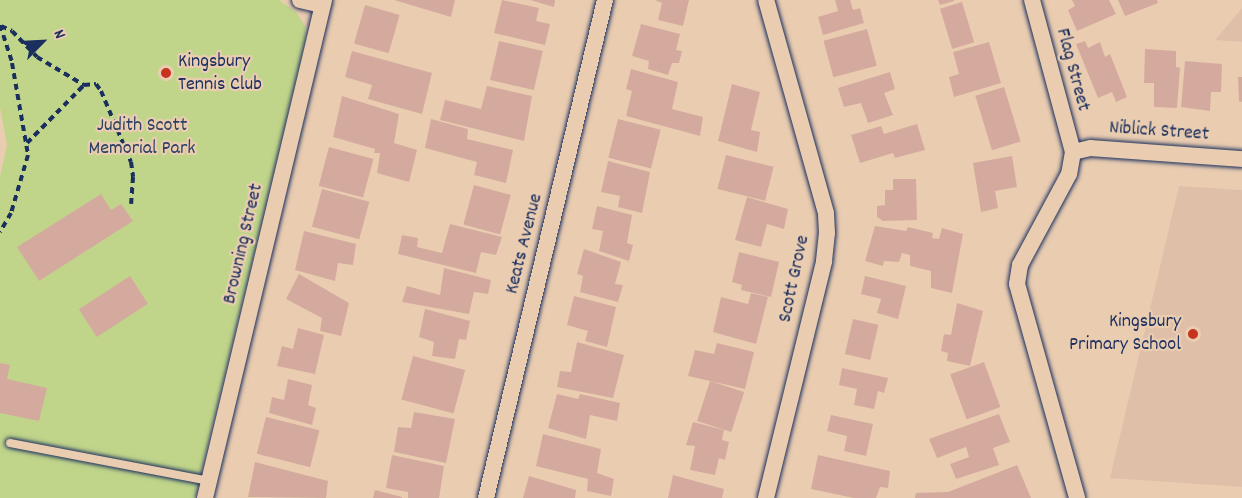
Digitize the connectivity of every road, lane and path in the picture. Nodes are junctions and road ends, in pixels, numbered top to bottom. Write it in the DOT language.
graph roads {
  1 [pos="300,0"];
  2 [pos="606,0"];
  3 [pos="766,0"];
  4 [pos="1032,0"];
  5 [pos="323,2"];
  6 [pos="0,25"];
  7 [pos="84,84"];
  8 [pos="27,143"];
  9 [pos="1073,152"];
  10 [pos="1242,159"];
  11 [pos="131,204"];
  12 [pos="0,232"];
  13 [pos="10,442"];
  14 [pos="209,481"];
  15 [pos="205,498"];
  16 [pos="486,498"];
  17 [pos="766,498"];
  18 [pos="1077,498"];
  1 -- 5 [label="street"];
  2 -- 16 [label="street, Keats Avenue"];
  3 -- 17 [label="street, Scott Grove"];
  4 -- 9 [label="street, Flag Street"];
  5 -- 14 [label="street, Browning Street"];
  6 -- 7 [label="path"];
  6 -- 8 [label="path"];
  7 -- 8 [label="path"];
  7 -- 11 [label="path"];
  8 -- 12 [label="path"];
  9 -- 10 [label="street, Niblick Street"];
  9 -- 18 [label="street"];
  13 -- 14 [label="lane"];
  14 -- 15 [label="street, Browning Street"];
}
